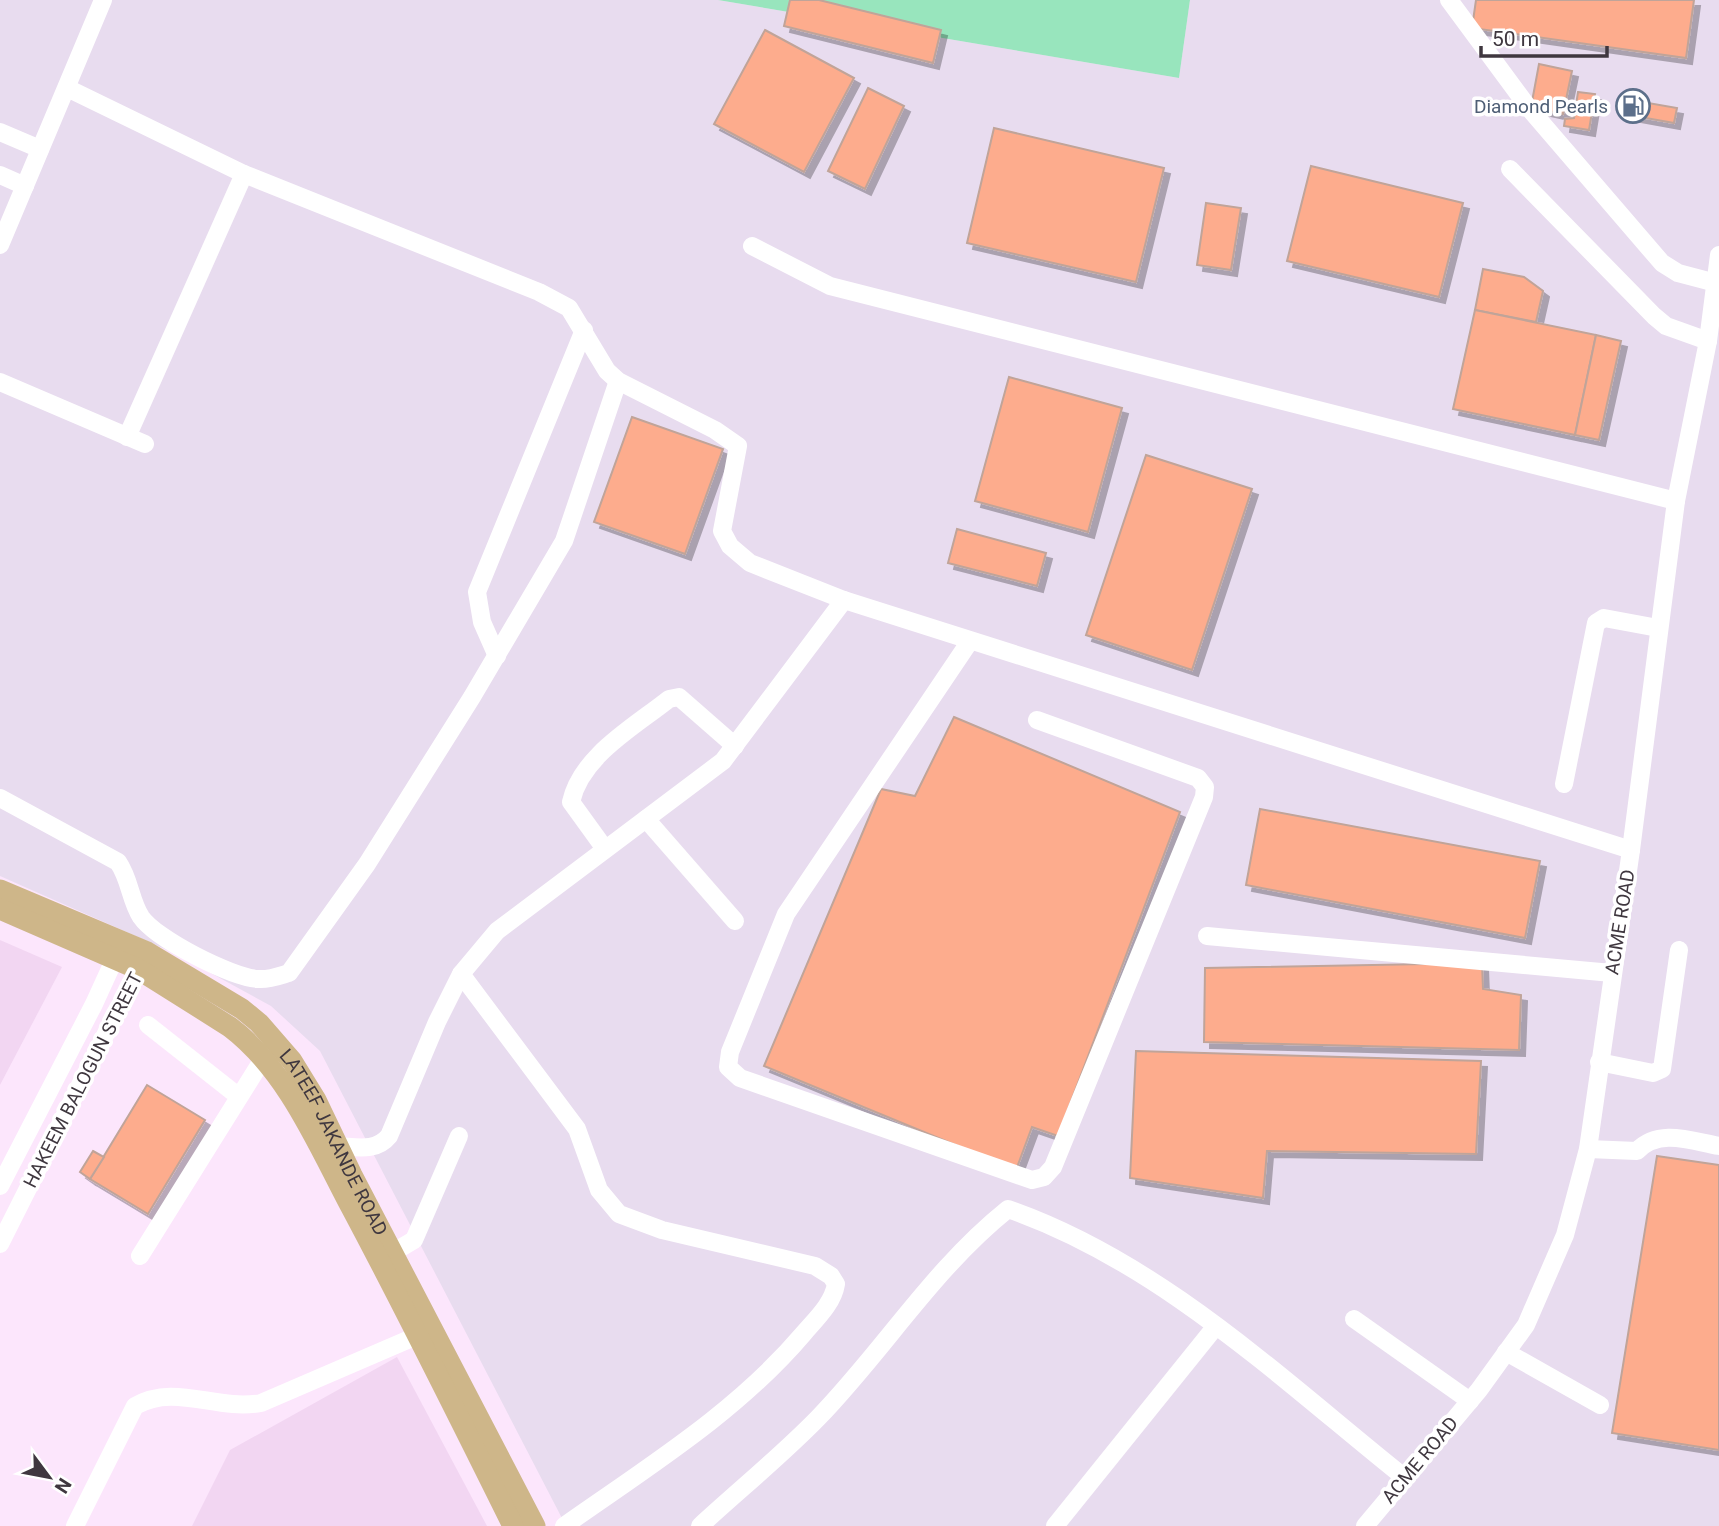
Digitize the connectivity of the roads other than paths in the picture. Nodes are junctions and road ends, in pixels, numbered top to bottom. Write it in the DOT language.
graph roads {
  1 [pos="103,0"];
  2 [pos="1449,0"];
  3 [pos="67,88"];
  4 [pos="0,132"];
  5 [pos="40,149"];
  6 [pos="1510,169"];
  7 [pos="244,174"];
  8 [pos="0,175"];
  9 [pos="25,186"];
  10 [pos="5,218"];
  11 [pos="0,245"];
  12 [pos="752,246"];
  13 [pos="1719,255"];
  14 [pos="1716,283"];
  15 [pos="584,330"];
  16 [pos="1708,341"];
  17 [pos="618,381"];
  18 [pos="0,382"];
  19 [pos="127,437"];
  20 [pos="145,444"];
  21 [pos="1676,501"];
  22 [pos="844,600"];
  23 [pos="1658,628"];
  24 [pos="970,641"];
  25 [pos="497,656"];
  26 [pos="1037,720"];
  27 [pos="735,746"];
  28 [pos="1564,784"];
  29 [pos="0,799"];
  30 [pos="646,819"];
  31 [pos="605,849"];
  32 [pos="1631,850"];
  33 [pos="0,890"];
  34 [pos="0,909"];
  35 [pos="735,921"];
  36 [pos="1207,936"];
  37 [pos="119,950"];
  38 [pos="1679,950"];
  39 [pos="142,961"];
  40 [pos="1612,972"];
  41 [pos="461,974"];
  42 [pos="148,1025"];
  43 [pos="263,1059"];
  44 [pos="1599,1062"];
  45 [pos="239,1096"];
  46 [pos="459,1136"];
  47 [pos="338,1146"];
  48 [pos="1719,1146"];
  49 [pos="1588,1149"];
  50 [pos="0,1186"];
  51 [pos="0,1202"];
  52 [pos="17,1211"];
  53 [pos="0,1244"];
  54 [pos="392,1253"];
  55 [pos="140,1256"];
  56 [pos="1354,1319"];
  57 [pos="1216,1326"];
  58 [pos="419,1335"];
  59 [pos="1506,1352"];
  60 [pos="1469,1401"];
  61 [pos="1600,1405"];
  62 [pos="1405,1478"];
  63 [pos="75,1526"];
  64 [pos="513,1526"];
  65 [pos="535,1526"];
  66 [pos="564,1526"];
  67 [pos="700,1526"];
  68 [pos="1055,1526"];
  69 [pos="1365,1526"];
  1 -- 3 [label="street"];
  2 -- 14 [label="street"];
  3 -- 5 [label="street"];
  3 -- 7 [label="street"];
  4 -- 5 [label="street"];
  5 -- 9 [label="street"];
  6 -- 16 [label="street"];
  7 -- 15 [label="street"];
  7 -- 19 [label="street"];
  8 -- 9 [label="street"];
  9 -- 10 [label="street"];
  10 -- 11 [label="street"];
  12 -- 21 [label="street"];
  13 -- 14 [label="street, ACME ROAD"];
  14 -- 16 [label="street, ACME ROAD"];
  15 -- 17 [label="street"];
  15 -- 25 [label="street"];
  16 -- 21 [label="street, ACME ROAD"];
  17 -- 22 [label="street"];
  17 -- 25 [label="street"];
  18 -- 19 [label="street"];
  19 -- 20 [label="street"];
  21 -- 23 [label="street, ACME ROAD"];
  22 -- 24 [label="street"];
  22 -- 27 [label="street"];
  23 -- 28 [label="street"];
  23 -- 32 [label="street, ACME ROAD"];
  24 -- 26 [label="street"];
  24 -- 32 [label="street"];
  25 -- 29 [label="street"];
  27 -- 30 [label="street"];
  27 -- 31 [label="street"];
  30 -- 31 [label="street"];
  30 -- 35 [label="street"];
  31 -- 41 [label="street"];
  32 -- 40 [label="street, ACME ROAD"];
  33 -- 37 [label="main road, LATEEF JAKANDE ROAD"];
  34 -- 37 [label="main road, LATEEF JAKANDE ROAD"];
  36 -- 40 [label="street"];
  37 -- 39 [label="main road, LATEEF JAKANDE ROAD"];
  37 -- 50 [label="street, HAKEEM BALOGUN STREET"];
  38 -- 44 [label="street"];
  39 -- 43 [label="main road, LATEEF JAKANDE ROAD"];
  39 -- 47 [label="main road, LATEEF JAKANDE ROAD"];
  39 -- 52 [label="street, HAKEEM BALOGUN STREET"];
  40 -- 44 [label="street, ACME ROAD"];
  41 -- 47 [label="street"];
  41 -- 66 [label="street"];
  42 -- 45 [label="street"];
  43 -- 45 [label="street"];
  43 -- 58 [label="main road, LATEEF JAKANDE ROAD"];
  44 -- 49 [label="street, ACME ROAD"];
  45 -- 55 [label="street"];
  46 -- 54 [label="street"];
  47 -- 54 [label="main road, LATEEF JAKANDE ROAD"];
  48 -- 49 [label="street"];
  49 -- 59 [label="street, ACME ROAD"];
  51 -- 52 [label="street"];
  52 -- 53 [label="street, HAKEEM BALOGUN STREET"];
  54 -- 65 [label="main road, LATEEF JAKANDE ROAD"];
  56 -- 60 [label="street"];
  57 -- 62 [label="street"];
  57 -- 67 [label="street"];
  57 -- 68 [label="street"];
  58 -- 63 [label="street"];
  58 -- 64 [label="main road, LATEEF JAKANDE ROAD"];
  59 -- 60 [label="street, ACME ROAD"];
  59 -- 61 [label="street"];
  60 -- 62 [label="street, ACME ROAD"];
  62 -- 69 [label="street, ACME ROAD"];
}
